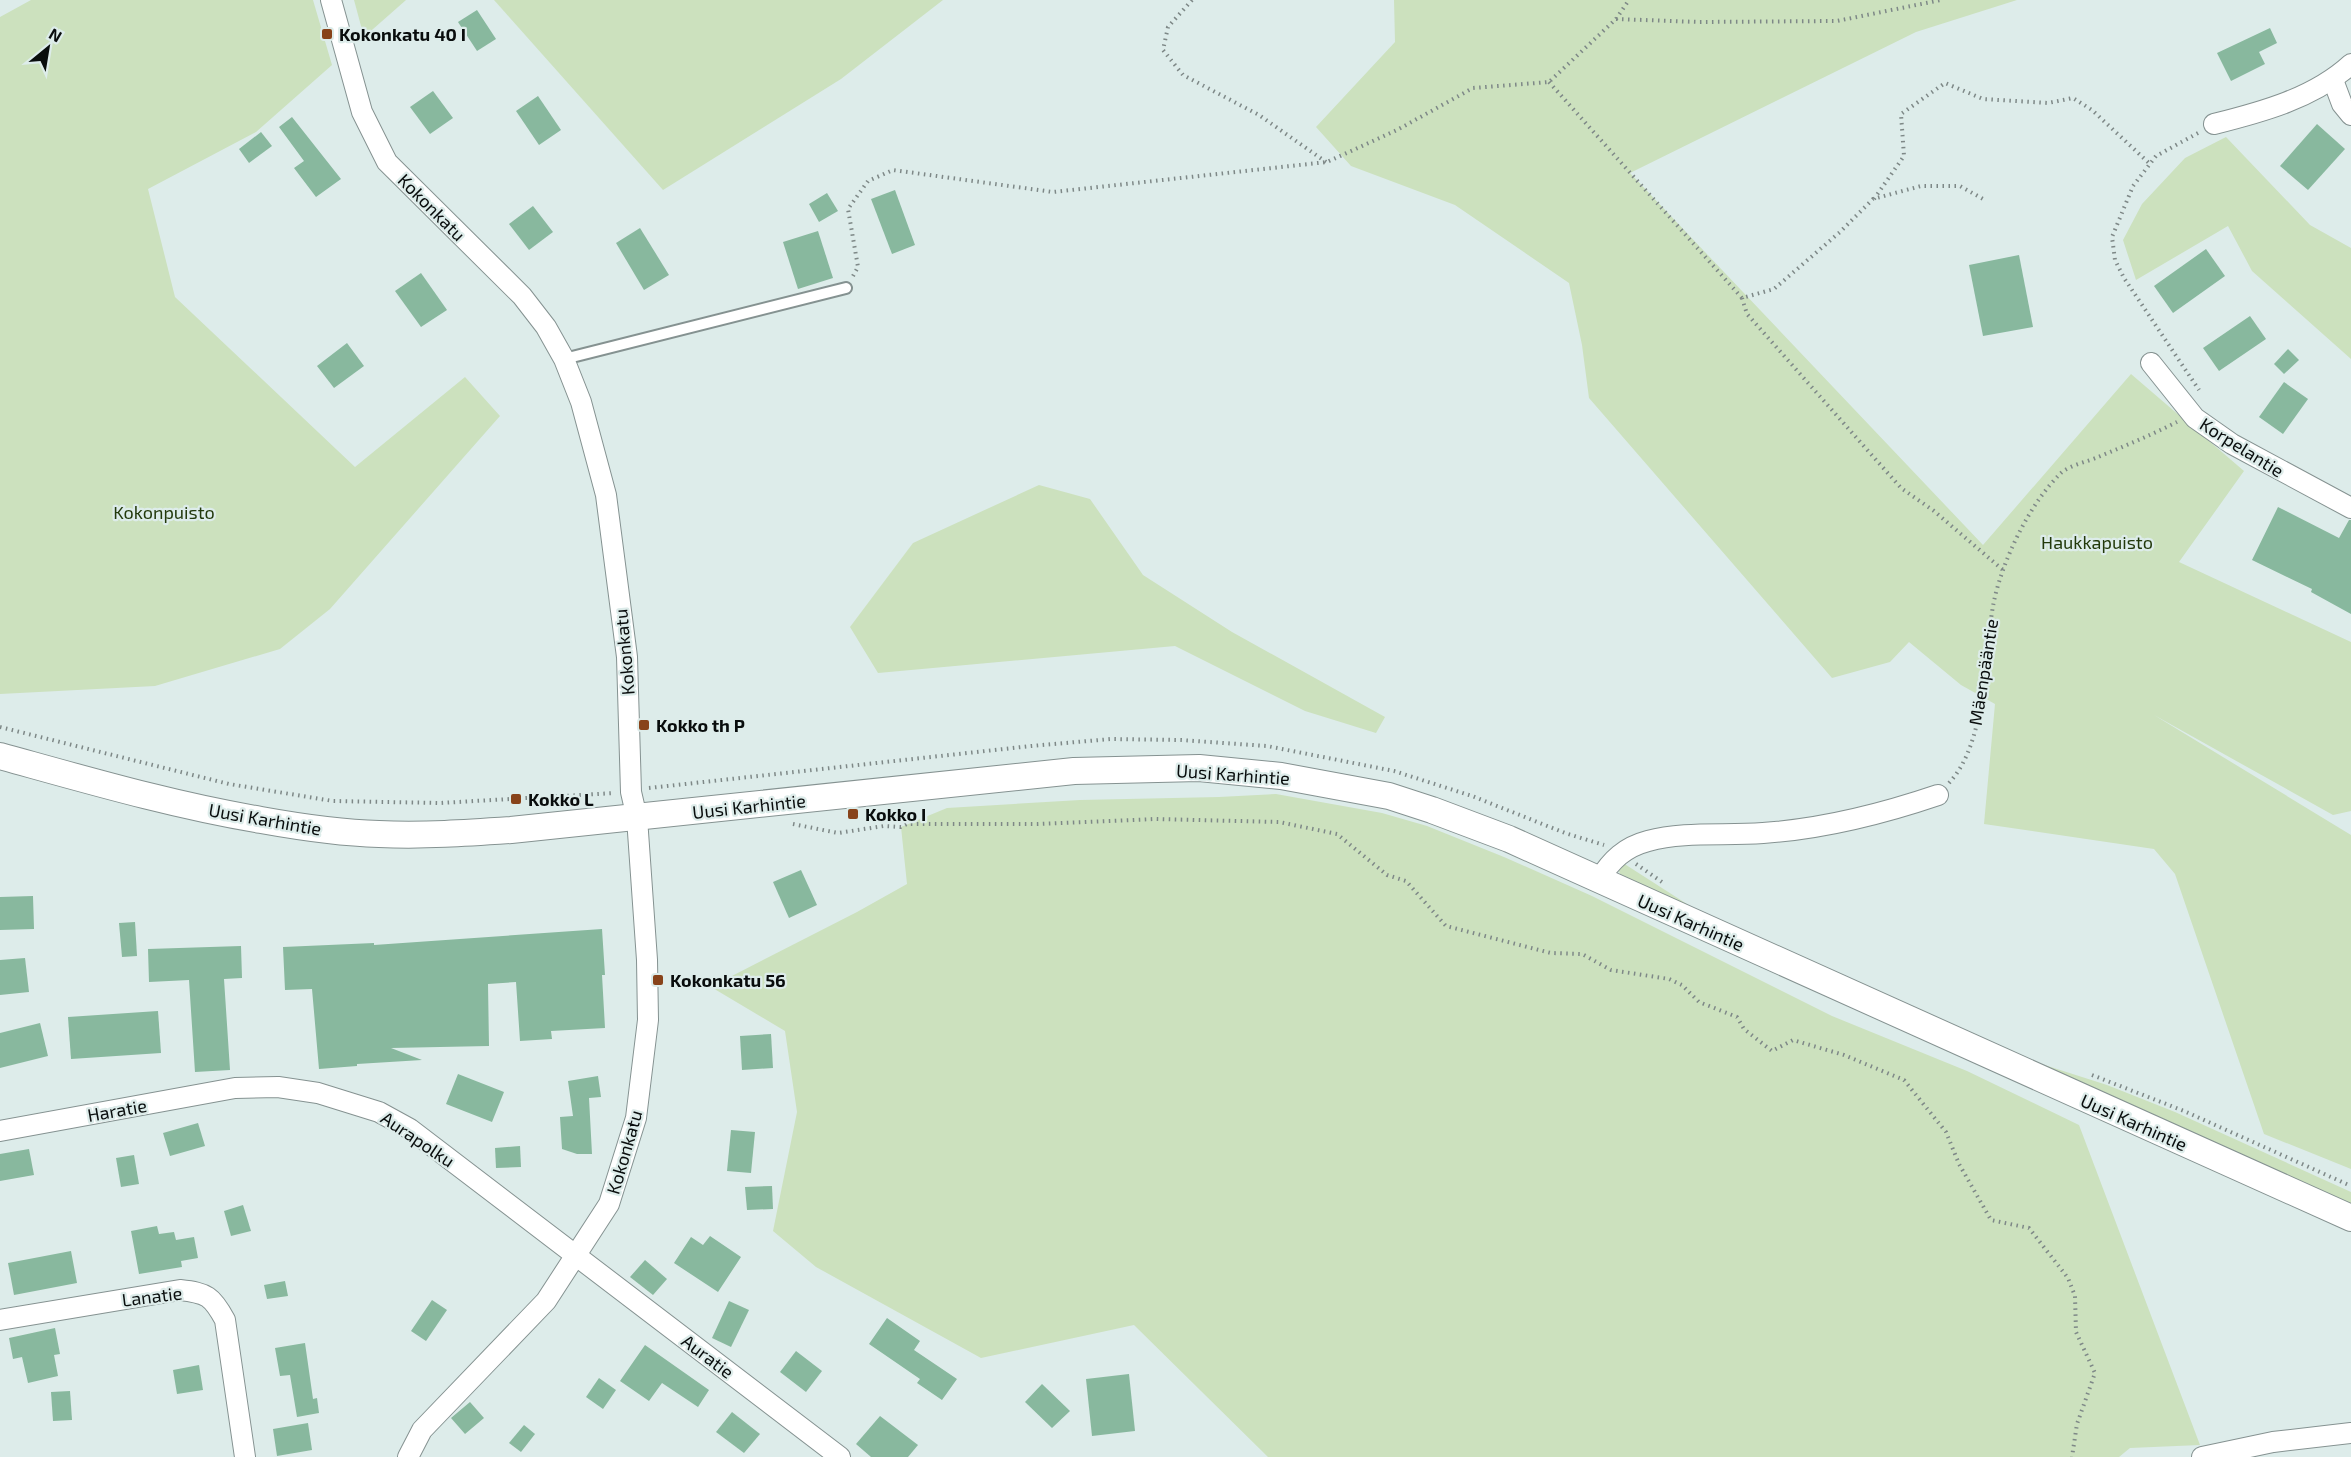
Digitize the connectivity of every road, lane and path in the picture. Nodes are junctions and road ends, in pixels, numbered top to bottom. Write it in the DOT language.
graph roads {
  1 [pos="331,0"];
  2 [pos="1192,0"];
  3 [pos="1629,0"];
  4 [pos="1941,0"];
  5 [pos="1616,19"];
  6 [pos="2351,64"];
  7 [pos="2333,80"];
  8 [pos="1549,82"];
  9 [pos="2351,115"];
  10 [pos="2214,124"];
  11 [pos="1327,162"];
  12 [pos="2150,164"];
  13 [pos="1873,199"];
  14 [pos="1983,199"];
  15 [pos="846,288"];
  16 [pos="1742,298"];
  17 [pos="564,358"];
  18 [pos="2151,363"];
  19 [pos="2204,398"];
  20 [pos="2181,419"];
  21 [pos="2351,508"];
  22 [pos="2003,570"];
  23 [pos="0,727"];
  24 [pos="0,756"];
  25 [pos="631,792"];
  26 [pos="1938,795"];
  27 [pos="637,818"];
  28 [pos="792,824"];
  29 [pos="1620,853"];
  30 [pos="1599,880"];
  31 [pos="1665,884"];
  32 [pos="2084,1073"];
  33 [pos="235,1088"];
  34 [pos="0,1131"];
  35 [pos="2351,1186"];
  36 [pos="2351,1218"];
  37 [pos="575,1255"];
  38 [pos="0,1320"];
  39 [pos="2351,1433"];
  40 [pos="245,1457"];
  41 [pos="408,1457"];
  42 [pos="840,1457"];
  43 [pos="2072,1457"];
  44 [pos="2202,1457"];
  1 -- 17 [label="street, Kokonkatu"];
  2 -- 11 [label="path"];
  3 -- 5 [label="path"];
  4 -- 5 [label="path"];
  5 -- 8 [label="path"];
  6 -- 7 [label="street"];
  7 -- 9 [label="street"];
  7 -- 10 [label="street"];
  8 -- 11 [label="path"];
  8 -- 16 [label="path"];
  10 -- 12 [label="path"];
  11 -- 15 [label="path"];
  12 -- 13 [label="path"];
  12 -- 19 [label="path"];
  13 -- 14 [label="path"];
  13 -- 16 [label="path"];
  15 -- 17 [label="lane"];
  16 -- 22 [label="path"];
  17 -- 25 [label="street, Kokonkatu"];
  18 -- 21 [label="street, Korpelantie"];
  20 -- 22 [label="path, Mäenpääntie"];
  22 -- 26 [label="path, Mäenpääntie"];
  23 -- 25 [label="path, Uusi Karhintie"];
  24 -- 27 [label="street, Uusi Karhintie"];
  25 -- 27 [label="street, Kokonkatu"];
  25 -- 29 [label="path, Uusi Karhintie"];
  26 -- 29 [label="street"];
  27 -- 30 [label="street, Uusi Karhintie"];
  27 -- 37 [label="street, Kokonkatu"];
  28 -- 43 [label="path"];
  29 -- 30 [label="street"];
  29 -- 31 [label="path, Uusi Karhintie"];
  30 -- 36 [label="street, Uusi Karhintie"];
  32 -- 35 [label="path"];
  33 -- 34 [label="street, Haratie"];
  33 -- 37 [label="street, Aurapolku"];
  37 -- 41 [label="street, Kokonkatu"];
  37 -- 42 [label="street, Auratie"];
  38 -- 40 [label="street, Lanatie"];
  39 -- 44 [label="street"];
}
